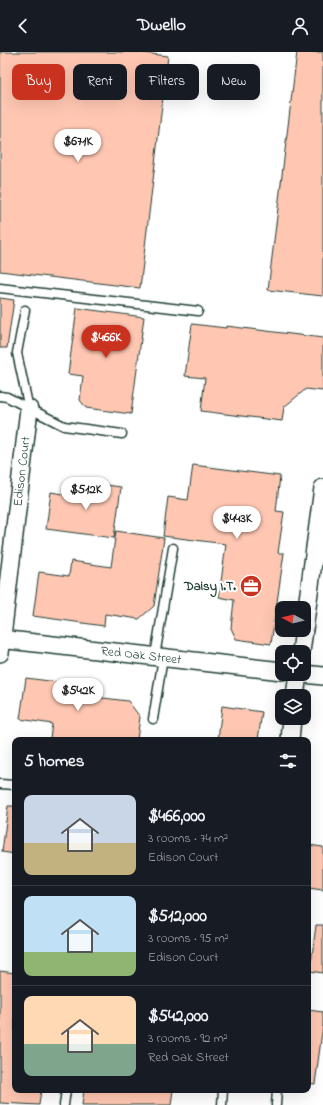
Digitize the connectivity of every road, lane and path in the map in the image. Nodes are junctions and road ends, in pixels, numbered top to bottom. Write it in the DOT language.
graph roads {
  1 [pos="0,288"];
  2 [pos="25,310"];
  3 [pos="198,311"];
  4 [pos="0,396"];
  5 [pos="29,409"];
  6 [pos="122,434"];
  7 [pos="323,488"];
  8 [pos="172,548"];
  9 [pos="1,644"];
  10 [pos="302,645"];
  11 [pos="159,657"];
  12 [pos="275,670"];
  13 [pos="311,675"];
  14 [pos="323,676"];
  15 [pos="154,719"];
  16 [pos="291,725"];
  17 [pos="290,737"];
  18 [pos="0,784"];
  19 [pos="12,785"];
  20 [pos="66,1093"];
  21 [pos="223,1093"];
  22 [pos="277,1093"];
  23 [pos="64,1105"];
  24 [pos="222,1105"];
  25 [pos="276,1105"];
  1 -- 3 [label="lane"];
  2 -- 5 [label="lane"];
  4 -- 5 [label="lane"];
  5 -- 6 [label="lane"];
  5 -- 9 [label="street, Edison Court"];
  7 -- 10 [label="street"];
  8 -- 11 [label="lane"];
  9 -- 11 [label="street, Red Oak Street"];
  11 -- 12 [label="street, Red Oak Street"];
  11 -- 15 [label="lane"];
  13 -- 14 [label="street"];
  16 -- 17 [label="street"];
  18 -- 19 [label="lane"];
  20 -- 23 [label="lane"];
  21 -- 24 [label="lane"];
  22 -- 25 [label="lane"];
}
